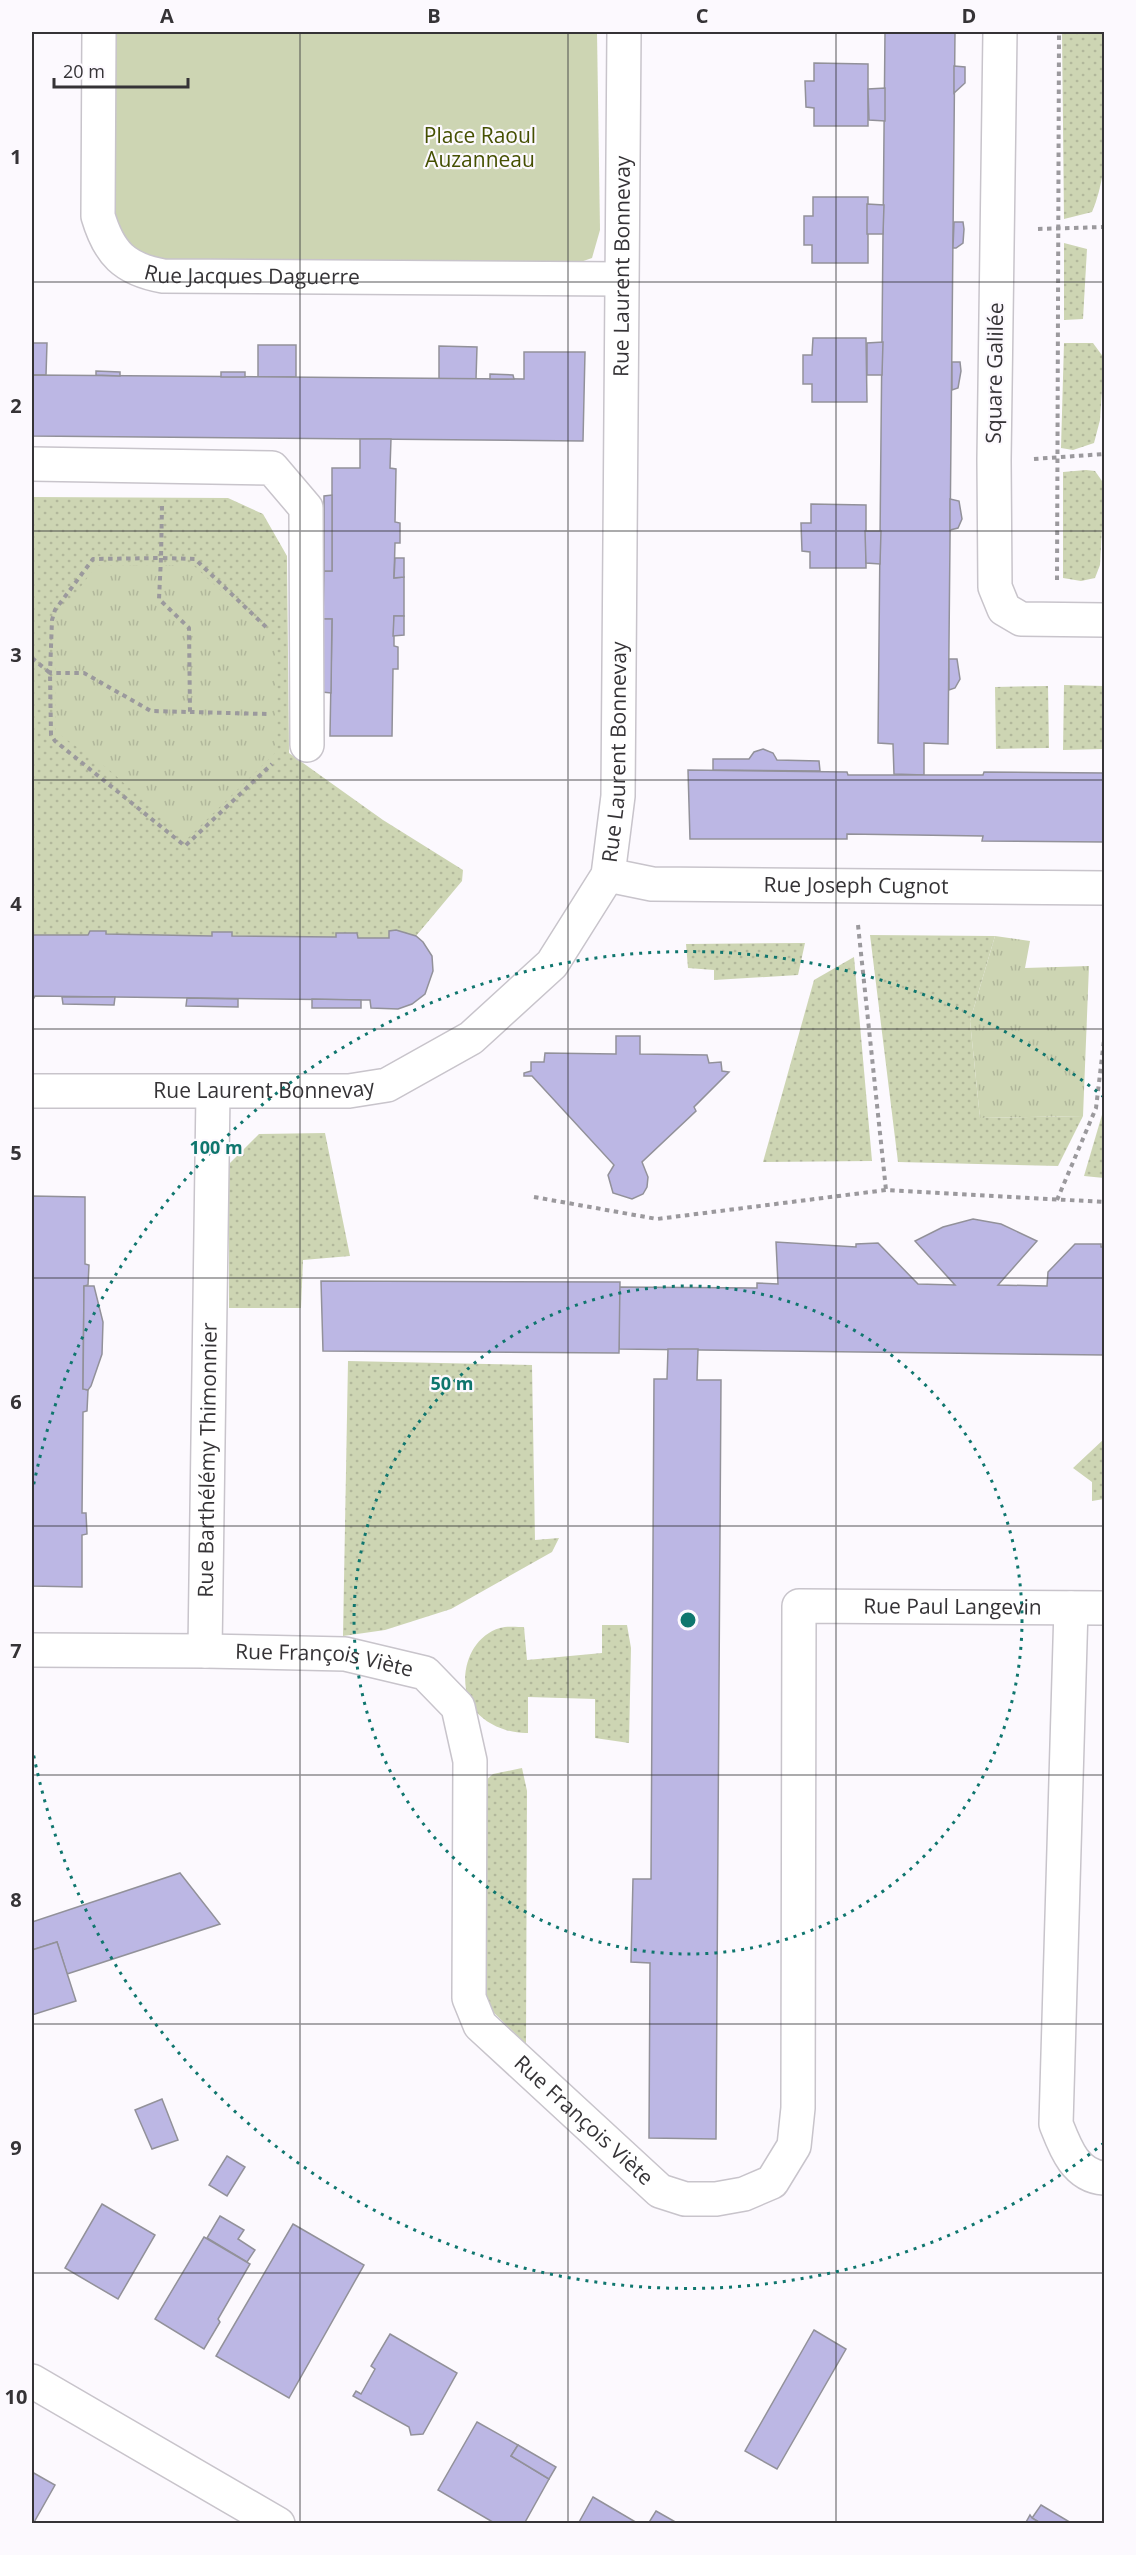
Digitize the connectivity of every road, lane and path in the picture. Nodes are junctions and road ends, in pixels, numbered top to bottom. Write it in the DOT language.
graph roads {
  1 [pos="99,32"];
  2 [pos="624,32"];
  3 [pos="1000,32"];
  4 [pos="1059,32"];
  5 [pos="1104,227"];
  6 [pos="1029,229"];
  7 [pos="1058,229"];
  8 [pos="620,279"];
  9 [pos="1104,454"];
  10 [pos="1058,458"];
  11 [pos="1028,459"];
  12 [pos="32,464"];
  13 [pos="163,467"];
  14 [pos="161,558"];
  15 [pos="1057,620"];
  16 [pos="1104,620"];
  17 [pos="32,658"];
  18 [pos="307,666"];
  19 [pos="50,674"];
  20 [pos="190,712"];
  21 [pos="298,738"];
  22 [pos="608,875"];
  23 [pos="1104,888"];
  24 [pos="858,922"];
  25 [pos="1104,1040"];
  26 [pos="32,1091"];
  27 [pos="213,1093"];
  28 [pos="886,1191"];
  29 [pos="534,1197"];
  30 [pos="1057,1200"];
  31 [pos="1104,1202"];
  32 [pos="799,1606"];
  33 [pos="1071,1608"];
  34 [pos="1104,1608"];
  35 [pos="32,1650"];
  36 [pos="205,1652"];
  37 [pos="1104,2178"];
  38 [pos="32,2381"];
  39 [pos="278,2523"];
  1 -- 8 [label="street, Rue Jacques Daguerre"];
  2 -- 8 [label="street, Rue Laurent Bonnevay"];
  3 -- 15 [label="street, Square Galilée"];
  4 -- 7 [label="path"];
  5 -- 7 [label="path"];
  6 -- 7 [label="path"];
  7 -- 10 [label="path"];
  8 -- 22 [label="street, Rue Laurent Bonnevay"];
  9 -- 10 [label="path"];
  10 -- 11 [label="path"];
  10 -- 15 [label="path"];
  12 -- 13 [label="street"];
  13 -- 14 [label="path"];
  13 -- 18 [label="street"];
  14 -- 18 [label="path"];
  14 -- 19 [label="path"];
  14 -- 20 [label="path"];
  15 -- 16 [label="street, Square Galilée"];
  17 -- 19 [label="path"];
  18 -- 21 [label="street"];
  19 -- 20 [label="path"];
  19 -- 21 [label="path"];
  20 -- 21 [label="path"];
  22 -- 23 [label="street, Rue Joseph Cugnot"];
  22 -- 27 [label="street, Rue Laurent Bonnevay"];
  24 -- 28 [label="path"];
  25 -- 30 [label="path"];
  26 -- 27 [label="street, Rue Laurent Bonnevay"];
  27 -- 36 [label="street, Rue Barthélémy Thimonnier"];
  28 -- 29 [label="path"];
  28 -- 30 [label="path"];
  30 -- 31 [label="path"];
  32 -- 33 [label="street, Rue Paul Langevin"];
  32 -- 36 [label="street, Rue François Viète"];
  33 -- 34 [label="street, Rue Paul Langevin"];
  33 -- 37 [label="street"];
  35 -- 36 [label="street"];
  38 -- 39 [label="street"];
}
